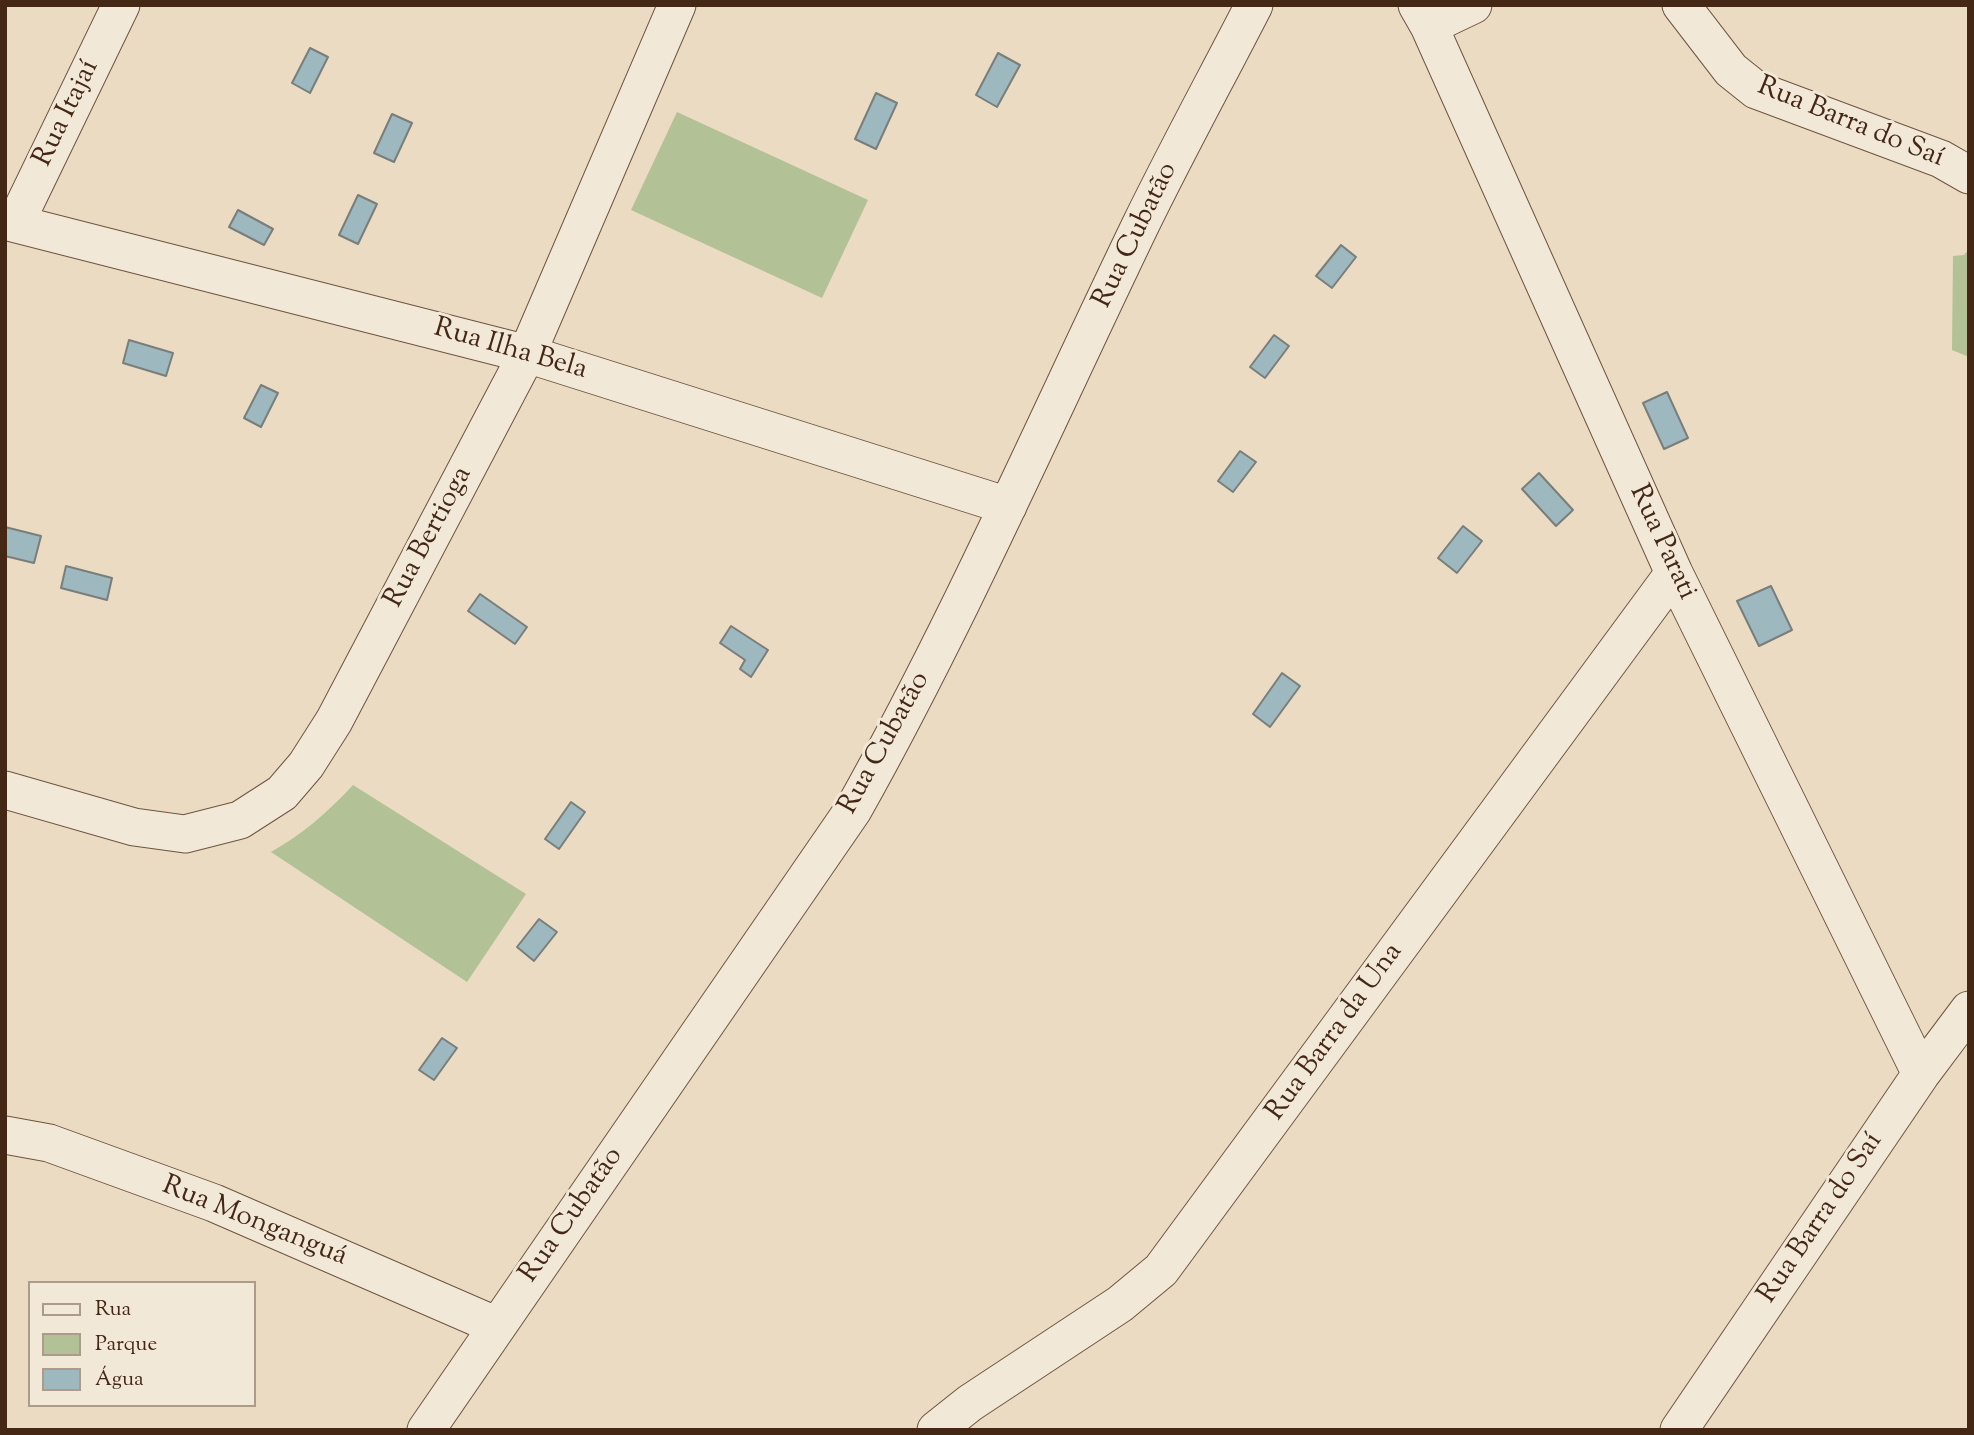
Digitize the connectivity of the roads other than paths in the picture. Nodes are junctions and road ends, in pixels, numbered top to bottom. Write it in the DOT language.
graph roads {
  1 [pos="121,5"];
  2 [pos="677,5"];
  3 [pos="1254,5"];
  4 [pos="1473,5"];
  5 [pos="1681,5"];
  6 [pos="1423,16"];
  7 [pos="1969,175"];
  8 [pos="10,221"];
  9 [pos="527,354"];
  10 [pos="1008,506"];
  11 [pos="1674,573"];
  12 [pos="5,790"];
  13 [pos="1969,1010"];
  14 [pos="1921,1074"];
  15 [pos="5,1135"];
  16 [pos="497,1326"];
  17 [pos="426,1430"];
  18 [pos="936,1430"];
  19 [pos="1679,1430"];
  1 -- 8 [label="street, Rua Itajaí"];
  2 -- 9 [label="street, Rua Bertioga"];
  3 -- 10 [label="street, Rua Cubatão"];
  4 -- 6 [label="street"];
  5 -- 7 [label="street, Rua Barra do Saí"];
  6 -- 11 [label="street, Rua Parati"];
  8 -- 9 [label="street, Rua Ilha Bela"];
  9 -- 10 [label="street, Rua Ilha Bela"];
  9 -- 12 [label="street, Rua Bertioga"];
  10 -- 16 [label="street, Rua Cubatão"];
  11 -- 14 [label="street, Rua Parati"];
  11 -- 18 [label="street, Rua Barra da Una"];
  13 -- 14 [label="street, Rua Barra do Saí"];
  14 -- 19 [label="street, Rua Barra do Saí"];
  15 -- 16 [label="street, Rua Monganguá"];
  16 -- 17 [label="street, Rua Cubatão"];
}
